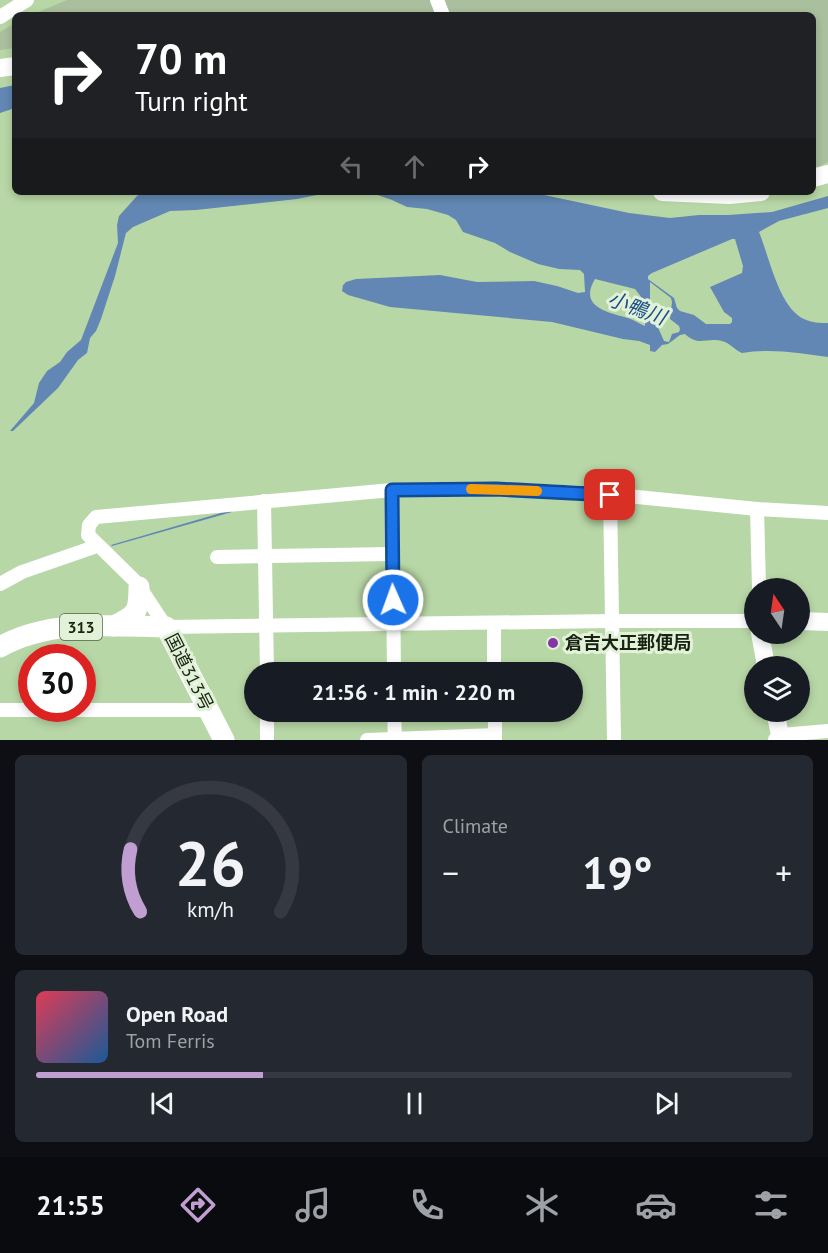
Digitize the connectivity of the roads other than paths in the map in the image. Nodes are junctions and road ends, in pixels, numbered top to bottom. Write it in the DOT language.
graph roads {
  1 [pos="27,0"];
  2 [pos="0,17"];
  3 [pos="392,490"];
  4 [pos="610,495"];
  5 [pos="264,501"];
  6 [pos="758,509"];
  7 [pos="828,513"];
  8 [pos="92,540"];
  9 [pos="392,554"];
  10 [pos="264,556"];
  11 [pos="217,557"];
  12 [pos="759,578"];
  13 [pos="0,584"];
  14 [pos="139,587"];
  15 [pos="612,621"];
  16 [pos="744,621"];
  17 [pos="810,621"];
  18 [pos="828,622"];
  19 [pos="394,623"];
  20 [pos="494,623"];
  21 [pos="266,625"];
  22 [pos="114,626"];
  23 [pos="166,627"];
  24 [pos="0,647"];
  25 [pos="267,662"];
  26 [pos="394,662"];
  27 [pos="494,662"];
  28 [pos="0,710"];
  29 [pos="209,710"];
  30 [pos="267,722"];
  31 [pos="394,722"];
  32 [pos="778,722"];
  33 [pos="828,731"];
  34 [pos="495,737"];
  35 [pos="395,739"];
  36 [pos="780,739"];
  37 [pos="224,740"];
  38 [pos="267,740"];
  39 [pos="368,740"];
  40 [pos="614,740"];
  1 -- 2 [label="street"];
  3 -- 4 [label="street"];
  3 -- 5 [label="street"];
  3 -- 9 [label="street"];
  4 -- 6 [label="street"];
  4 -- 15 [label="street"];
  5 -- 8 [label="street"];
  5 -- 10 [label="street"];
  6 -- 7 [label="street"];
  6 -- 12 [label="street"];
  8 -- 13 [label="street"];
  8 -- 14 [label="street"];
  9 -- 10 [label="street"];
  9 -- 19 [label="street"];
  10 -- 11 [label="street"];
  10 -- 21 [label="street"];
  14 -- 22 [label="highway"];
  14 -- 23 [label="street"];
  15 -- 16 [label="street"];
  15 -- 20 [label="street"];
  15 -- 40 [label="street"];
  17 -- 18 [label="main road"];
  19 -- 20 [label="street"];
  19 -- 21 [label="street"];
  19 -- 26 [label="street"];
  20 -- 27 [label="street"];
  21 -- 23 [label="street"];
  21 -- 25 [label="street"];
  22 -- 23 [label="highway, 国道313号 / 313"];
  22 -- 24 [label="highway, 国道313号 / 313"];
  23 -- 29 [label="highway, 国道313号"];
  28 -- 29 [label="street"];
  29 -- 37 [label="highway, 国道313号"];
  30 -- 38 [label="street"];
  31 -- 35 [label="street"];
  32 -- 36 [label="main road"];
  33 -- 36 [label="street"];
  34 -- 35 [label="street"];
  35 -- 39 [label="street"];
}
